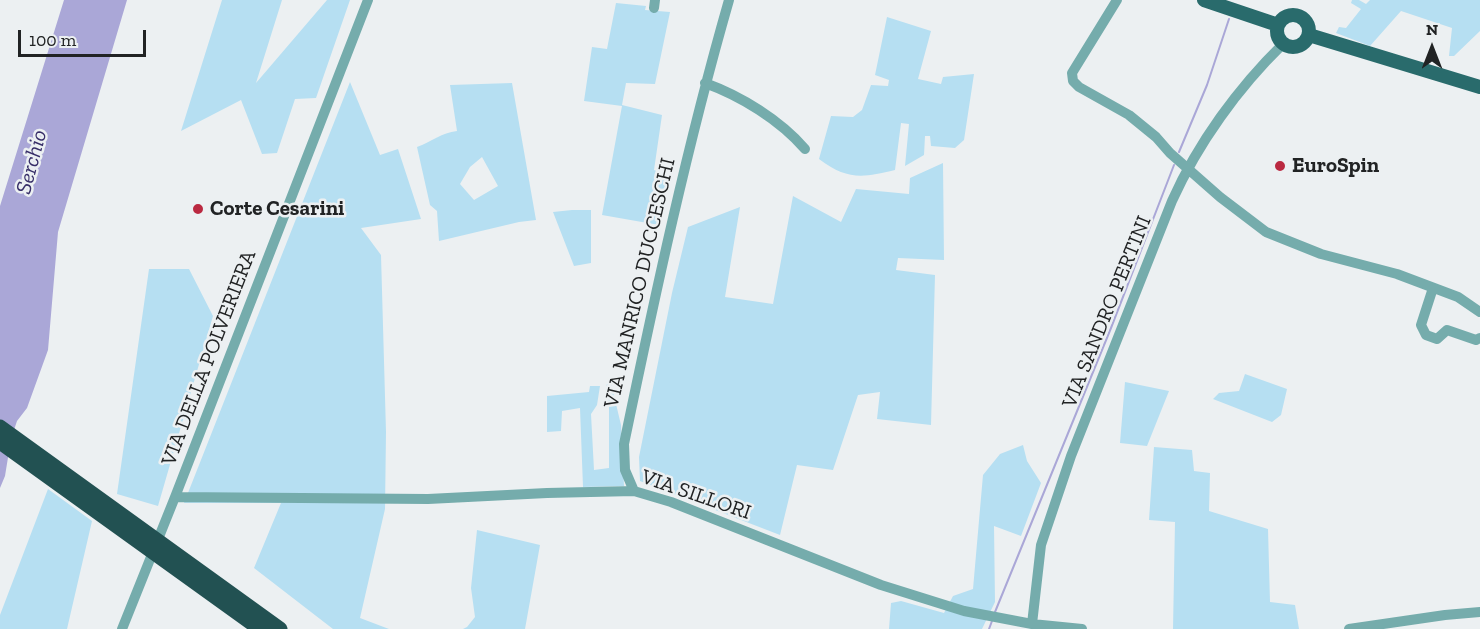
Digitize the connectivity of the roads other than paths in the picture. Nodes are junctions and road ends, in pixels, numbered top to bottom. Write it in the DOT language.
graph roads {
  1 [pos="368,0"];
  2 [pos="729,0"];
  3 [pos="1117,0"];
  4 [pos="1204,0"];
  5 [pos="1232,4"];
  6 [pos="1278,25"];
  7 [pos="1309,35"];
  8 [pos="1283,44"];
  9 [pos="705,83"];
  10 [pos="1480,87"];
  11 [pos="805,149"];
  12 [pos="1187,168"];
  13 [pos="1433,288"];
  14 [pos="1480,312"];
  15 [pos="1480,338"];
  16 [pos="0,427"];
  17 [pos="0,442"];
  18 [pos="634,491"];
  19 [pos="175,497"];
  20 [pos="213,588"];
  21 [pos="1480,612"];
  22 [pos="1032,624"];
  23 [pos="122,629"];
  24 [pos="260,629"];
  25 [pos="280,629"];
  26 [pos="1082,629"];
  27 [pos="1348,629"];
  1 -- 19 [label="street, VIA DELLA POLVERIERA"];
  2 -- 9 [label="street, VIA MANRICO DUCCESCHI"];
  3 -- 12 [label="street"];
  4 -- 5 [label="main road"];
  5 -- 6 [label="main road"];
  6 -- 7 [label="main road"];
  6 -- 8 [label="main road"];
  7 -- 8 [label="main road"];
  7 -- 10 [label="main road"];
  8 -- 12 [label="street, VIA SANDRO PERTINI"];
  9 -- 11 [label="street"];
  9 -- 18 [label="street, VIA MANRICO DUCCESCHI"];
  12 -- 13 [label="street"];
  12 -- 22 [label="street, VIA SANDRO PERTINI"];
  13 -- 14 [label="street"];
  13 -- 15 [label="street"];
  16 -- 20 [label="highway"];
  17 -- 20 [label="highway"];
  18 -- 19 [label="street, VIA SILLORI"];
  18 -- 22 [label="street, VIA SILLORI"];
  19 -- 23 [label="street, VIA DELLA POLVERIERA"];
  20 -- 24 [label="highway"];
  20 -- 25 [label="highway"];
  21 -- 27 [label="street"];
  22 -- 26 [label="street, VIA SILLORI"];
}
